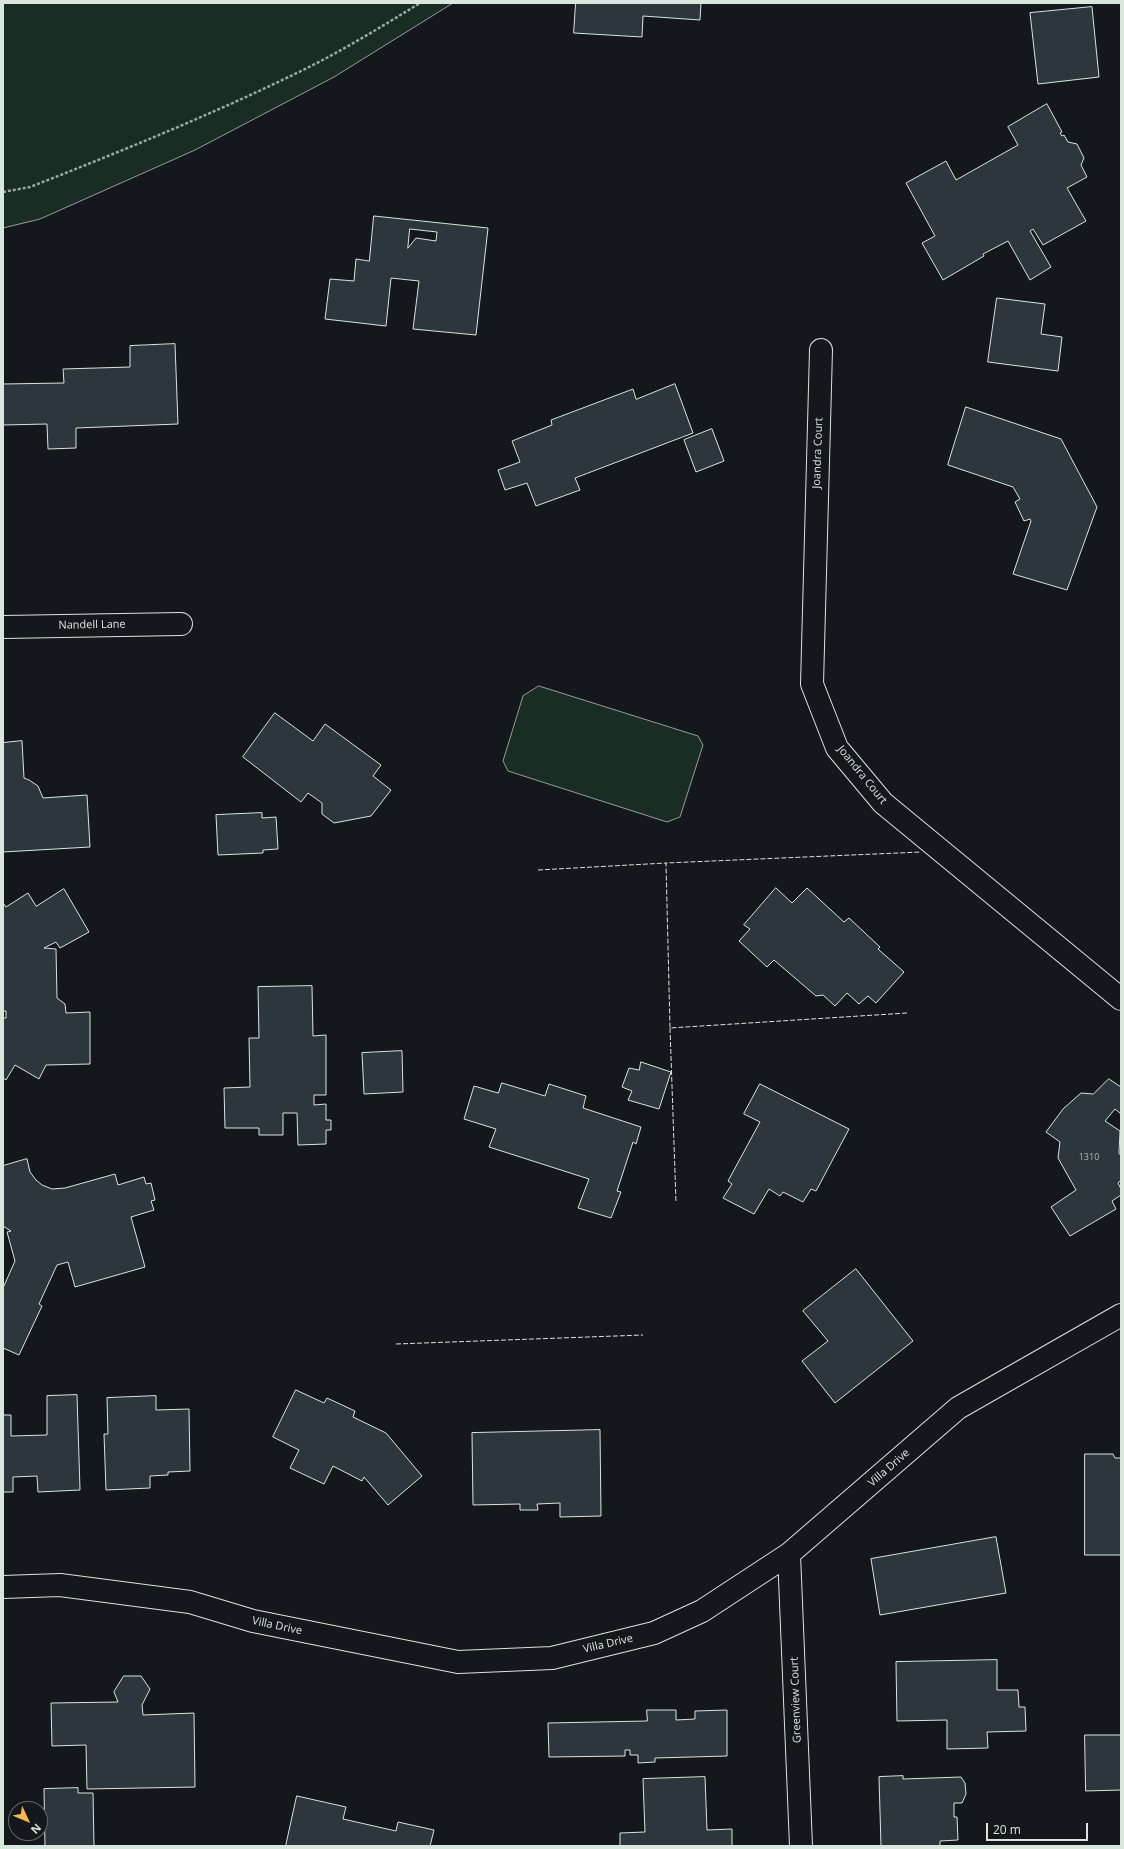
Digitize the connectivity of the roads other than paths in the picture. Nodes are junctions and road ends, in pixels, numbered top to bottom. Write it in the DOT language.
graph roads {
  1 [pos="821,350"];
  2 [pos="181,624"];
  3 [pos="3,627"];
  4 [pos="1121,999"];
  5 [pos="1121,1315"];
  6 [pos="790,1554"];
  7 [pos="3,1587"];
  8 [pos="801,1846"];
  1 -- 4 [label="street, Joandra Court"];
  2 -- 3 [label="street, Nandell Lane"];
  5 -- 6 [label="street, Villa Drive"];
  6 -- 7 [label="street, Villa Drive"];
  6 -- 8 [label="street, Greenview Court"];
}
